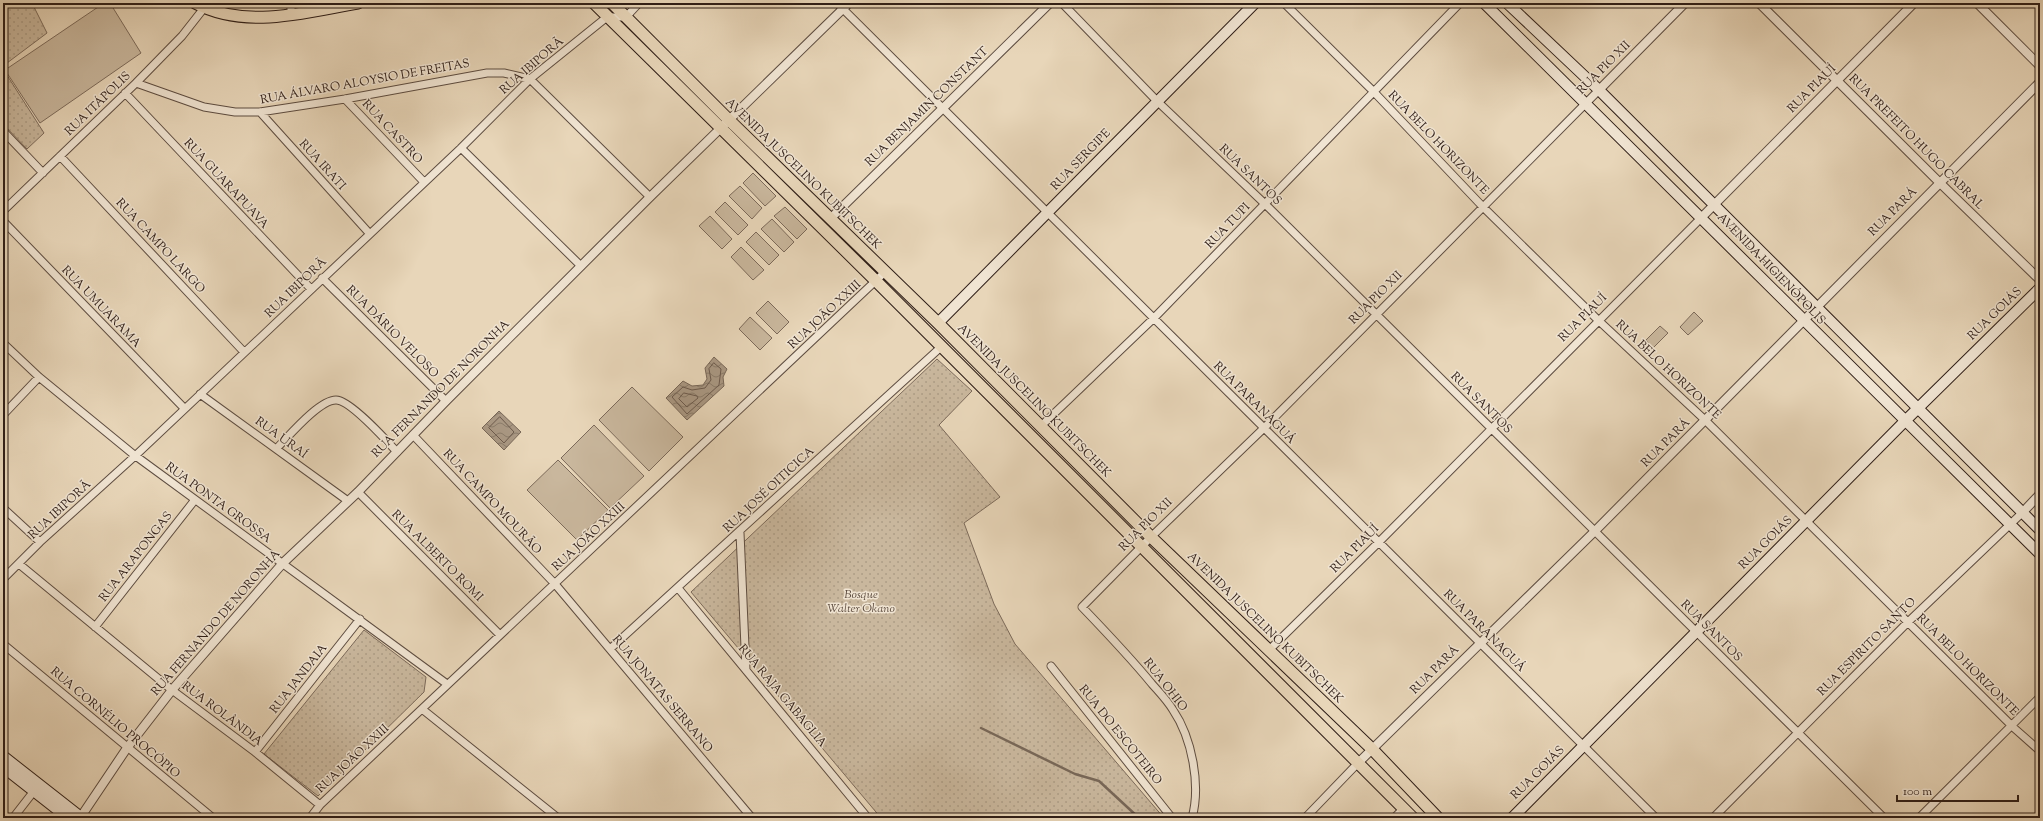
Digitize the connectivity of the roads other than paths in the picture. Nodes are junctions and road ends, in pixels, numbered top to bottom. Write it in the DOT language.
graph roads {
  1 [pos="358,3"];
  2 [pos="594,3"];
  3 [pos="611,3"];
  4 [pos="639,3"];
  5 [pos="837,3"];
  6 [pos="849,3"];
  7 [pos="1050,3"];
  8 [pos="1062,3"];
  9 [pos="1255,3"];
  10 [pos="1284,3"];
  11 [pos="1460,3"];
  12 [pos="1484,3"];
  13 [pos="1507,3"];
  14 [pos="1685,3"];
  15 [pos="1759,3"];
  16 [pos="1914,3"];
  17 [pos="1977,3"];
  18 [pos="200,5"];
  19 [pos="291,9"];
  20 [pos="843,9"];
  21 [pos="607,17"];
  22 [pos="626,17"];
  23 [pos="2040,66"];
  24 [pos="530,79"];
  25 [pos="1837,80"];
  26 [pos="2040,82"];
  27 [pos="136,83"];
  28 [pos="1599,90"];
  29 [pos="1373,91"];
  30 [pos="125,93"];
  31 [pos="345,99"];
  32 [pos="1157,101"];
  33 [pos="1586,103"];
  34 [pos="943,109"];
  35 [pos="260,112"];
  36 [pos="729,120"];
  37 [pos="720,128"];
  38 [pos="3,131"];
  39 [pos="461,148"];
  40 [pos="60,156"];
  41 [pos="43,173"];
  42 [pos="424,181"];
  43 [pos="1940,183"];
  44 [pos="650,197"];
  45 [pos="1265,204"];
  46 [pos="1714,204"];
  47 [pos="1483,207"];
  48 [pos="3,211"];
  49 [pos="1048,213"];
  50 [pos="1702,217"];
  51 [pos="830,218"];
  52 [pos="3,221"];
  53 [pos="820,227"];
  54 [pos="369,233"];
  55 [pos="581,266"];
  56 [pos="885,272"];
  57 [pos="322,278"];
  58 [pos="2040,280"];
  59 [pos="876,282"];
  60 [pos="2040,288"];
  61 [pos="311,289"];
  62 [pos="1816,306"];
  63 [pos="1376,314"];
  64 [pos="1154,318"];
  65 [pos="1598,320"];
  66 [pos="1802,320"];
  67 [pos="938,323"];
  68 [pos="3,342"];
  69 [pos="938,343"];
  70 [pos="244,352"];
  71 [pos="39,377"];
  72 [pos="200,394"];
  73 [pos="446,401"];
  74 [pos="184,408"];
  75 [pos="1917,409"];
  76 [pos="3,415"];
  77 [pos="1705,420"];
  78 [pos="1906,420"];
  79 [pos="1041,426"];
  80 [pos="1264,428"];
  81 [pos="1491,428"];
  82 [pos="413,435"];
  83 [pos="277,448"];
  84 [pos="397,452"];
  85 [pos="135,456"];
  86 [pos="358,492"];
  87 [pos="2040,494"];
  88 [pos="194,501"];
  89 [pos="348,501"];
  90 [pos="3,508"];
  91 [pos="2022,512"];
  92 [pos="1806,521"];
  93 [pos="2010,525"];
  94 [pos="2040,530"];
  95 [pos="1595,531"];
  96 [pos="740,533"];
  97 [pos="1151,537"];
  98 [pos="40,542"];
  99 [pos="1379,542"];
  100 [pos="1141,546"];
  101 [pos="2040,554"];
  102 [pos="283,562"];
  103 [pos="18,564"];
  104 [pos="3,579"];
  105 [pos="555,584"];
  106 [pos="678,588"];
  107 [pos="1195,599"];
  108 [pos="1082,607"];
  109 [pos="360,619"];
  110 [pos="1908,622"];
  111 [pos="95,627"];
  112 [pos="1696,631"];
  113 [pos="500,636"];
  114 [pos="1480,643"];
  115 [pos="3,644"];
  116 [pos="610,649"];
  117 [pos="1268,650"];
  118 [pos="1051,666"];
  119 [pos="746,670"];
  120 [pos="447,684"];
  121 [pos="172,690"];
  122 [pos="2040,697"];
  123 [pos="422,709"];
  124 [pos="2012,725"];
  125 [pos="1798,733"];
  126 [pos="1584,746"];
  127 [pos="127,748"];
  128 [pos="1372,749"];
  129 [pos="2040,751"];
  130 [pos="255,752"];
  131 [pos="3,756"];
  132 [pos="1359,762"];
  133 [pos="3,767"];
  134 [pos="34,791"];
  135 [pos="320,805"];
  136 [pos="1404,808"];
  137 [pos="13,818"];
  138 [pos="68,818"];
  139 [pos="81,818"];
  140 [pos="213,818"];
  141 [pos="310,818"];
  142 [pos="558,818"];
  143 [pos="752,818"];
  144 [pos="868,818"];
  145 [pos="1172,818"];
  146 [pos="1192,818"];
  147 [pos="1305,818"];
  148 [pos="1394,818"];
  149 [pos="1414,818"];
  150 [pos="1438,818"];
  151 [pos="1512,818"];
  152 [pos="1656,818"];
  153 [pos="1713,818"];
  154 [pos="1884,818"];
  155 [pos="1919,818"];
  1 -- 19 [label="main road"];
  2 -- 21 [label="main road, AVENIDA JUSCELINO KUBITSCHEK"];
  3 -- 21 [label="main road"];
  3 -- 22 [label="main road, AVENIDA JUSCELINO KUBITSCHEK"];
  4 -- 22 [label="street"];
  5 -- 20 [label="street, RUA PARANAGUÁ"];
  6 -- 20 [label="street, RUA FERNANDO DE NORONHA"];
  7 -- 34 [label="street, RUA BENJAMIN CONSTANT"];
  8 -- 32 [label="street, RUA SANTOS"];
  9 -- 32 [label="main road, RUA SERGIPE"];
  10 -- 29 [label="street, RUA BELO HORIZONTE"];
  11 -- 29 [label="street, RUA TUPI"];
  12 -- 33 [label="main road, AVENIDA HIGIENÓPOLIS"];
  13 -- 28 [label="main road, AVENIDA HIGIENÓPOLIS"];
  14 -- 28 [label="street, RUA PIO XII"];
  15 -- 25 [label="street, RUA PREFEITO HUGO CABRAL"];
  16 -- 25 [label="street, RUA PIAUÍ"];
  17 -- 23 [label="street"];
  18 -- 19 [label="main road"];
  18 -- 27 [label="street, RUA ITÁPOLIS"];
  20 -- 34 [label="street, RUA PARANAGUÁ"];
  20 -- 36 [label="street, RUA FERNANDO DE NORONHA"];
  21 -- 22 [label="street"];
  21 -- 24 [label="street, RUA IBIPORÃ"];
  21 -- 37 [label="main road, AVENIDA JUSCELINO KUBITSCHEK"];
  22 -- 36 [label="main road, AVENIDA JUSCELINO KUBITSCHEK"];
  24 -- 31 [label="street, RUA ÁLVARO ALOYSIO DE FREITAS"];
  24 -- 39 [label="street, RUA IBIPORÃ"];
  24 -- 44 [label="street"];
  25 -- 43 [label="street, RUA PREFEITO HUGO CABRAL"];
  25 -- 46 [label="street, RUA PIAUÍ"];
  26 -- 43 [label="street, RUA PARÁ"];
  27 -- 30 [label="street, RUA ITÁPOLIS"];
  27 -- 35 [label="street, RUA ÁLVARO ALOYSIO DE FREITAS"];
  28 -- 33 [label="street, RUA PIO XII"];
  28 -- 46 [label="main road, AVENIDA HIGIENÓPOLIS"];
  29 -- 45 [label="street, RUA TUPI"];
  29 -- 47 [label="street, RUA BELO HORIZONTE"];
  30 -- 40 [label="street, RUA ITÁPOLIS"];
  30 -- 61 [label="street, RUA GUARAPUAVA"];
  31 -- 35 [label="street, RUA ÁLVARO ALOYSIO DE FREITAS"];
  31 -- 42 [label="street, RUA CASTRO"];
  32 -- 45 [label="street, RUA SANTOS"];
  32 -- 49 [label="main road, RUA SERGIPE"];
  33 -- 47 [label="street, RUA PIO XII"];
  33 -- 50 [label="main road, AVENIDA HIGIENÓPOLIS"];
  34 -- 49 [label="street, RUA PARANAGUÁ"];
  34 -- 51 [label="street, RUA BENJAMIN CONSTANT"];
  35 -- 54 [label="street, RUA IRATI"];
  36 -- 37 [label="street, RUA FERNANDO DE NORONHA"];
  36 -- 51 [label="main road, AVENIDA JUSCELINO KUBITSCHEK"];
  37 -- 44 [label="street, RUA FERNANDO DE NORONHA"];
  37 -- 53 [label="main road, AVENIDA JUSCELINO KUBITSCHEK"];
  38 -- 41 [label="street"];
  39 -- 42 [label="street, RUA IBIPORÃ"];
  39 -- 55 [label="street"];
  40 -- 41 [label="street, RUA ITÁPOLIS"];
  40 -- 70 [label="street, RUA CAMPO LARGO"];
  41 -- 48 [label="street, RUA ITÁPOLIS"];
  42 -- 54 [label="street, RUA IBIPORÃ"];
  43 -- 58 [label="street, RUA PREFEITO HUGO CABRAL"];
  43 -- 62 [label="street, RUA PARÁ"];
  44 -- 55 [label="street, RUA FERNANDO DE NORONHA"];
  45 -- 63 [label="street, RUA SANTOS"];
  45 -- 64 [label="street, RUA TUPI"];
  46 -- 50 [label="street, RUA PIAUÍ"];
  46 -- 62 [label="main road, AVENIDA HIGIENÓPOLIS"];
  47 -- 63 [label="street, RUA PIO XII"];
  47 -- 65 [label="street, RUA BELO HORIZONTE"];
  49 -- 64 [label="street, RUA PARANAGUÁ"];
  49 -- 67 [label="main road, RUA SERGIPE"];
  50 -- 65 [label="street, RUA PIAUÍ"];
  50 -- 66 [label="main road, AVENIDA HIGIENÓPOLIS"];
  51 -- 53 [label="street, RUA BENJAMIN CONSTANT"];
  51 -- 56 [label="main road, AVENIDA JUSCELINO KUBITSCHEK"];
  52 -- 74 [label="street, RUA UMUARAMA"];
  53 -- 59 [label="main road, AVENIDA JUSCELINO KUBITSCHEK"];
  54 -- 57 [label="street, RUA IBIPORÃ"];
  55 -- 73 [label="street, RUA FERNANDO DE NORONHA"];
  56 -- 59 [label="street, RUA JOÃO XXIII"];
  56 -- 67 [label="main road, AVENIDA JUSCELINO KUBITSCHEK"];
  57 -- 61 [label="street, RUA IBIPORÃ"];
  57 -- 73 [label="street, RUA DÁRIO VELOSO"];
  59 -- 69 [label="main road, AVENIDA JUSCELINO KUBITSCHEK"];
  59 -- 105 [label="street, RUA JOÃO XXIII"];
  60 -- 75 [label="main road, RUA GOIÁS"];
  61 -- 70 [label="street, RUA IBIPORÃ"];
  62 -- 66 [label="street, RUA PARÁ"];
  62 -- 75 [label="main road, AVENIDA HIGIENÓPOLIS"];
  63 -- 80 [label="street, RUA PIO XII"];
  63 -- 81 [label="street, RUA SANTOS"];
  64 -- 79 [label="street, RUA TUPI"];
  64 -- 80 [label="street, RUA PARANAGUÁ"];
  65 -- 77 [label="street, RUA BELO HORIZONTE"];
  65 -- 81 [label="street, RUA PIAUÍ"];
  66 -- 77 [label="street, RUA PARÁ"];
  66 -- 78 [label="main road, AVENIDA HIGIENÓPOLIS"];
  67 -- 69 [label="street"];
  67 -- 79 [label="main road, AVENIDA JUSCELINO KUBITSCHEK"];
  68 -- 71 [label="street, RUA PONTA GROSSA"];
  69 -- 96 [label="street, RUA JOSÉ OITICICA"];
  69 -- 100 [label="main road, AVENIDA JUSCELINO KUBITSCHEK"];
  70 -- 72 [label="street, RUA IBIPORÃ"];
  71 -- 76 [label="street"];
  71 -- 85 [label="street, RUA PONTA GROSSA"];
  72 -- 74 [label="street, RUA IBIPORÃ"];
  72 -- 83 [label="street, RUA URAÍ"];
  73 -- 82 [label="street, RUA FERNANDO DE NORONHA"];
  74 -- 85 [label="street, RUA IBIPORÃ"];
  75 -- 78 [label="main road, RUA GOIÁS"];
  75 -- 91 [label="main road, AVENIDA HIGIENÓPOLIS"];
  77 -- 92 [label="street, RUA BELO HORIZONTE"];
  77 -- 95 [label="street, RUA PARÁ"];
  78 -- 92 [label="main road, RUA GOIÁS"];
  78 -- 93 [label="main road, AVENIDA HIGIENÓPOLIS"];
  79 -- 97 [label="main road, AVENIDA JUSCELINO KUBITSCHEK"];
  80 -- 97 [label="street, RUA PIO XII"];
  80 -- 99 [label="street, RUA PARANAGUÁ"];
  81 -- 95 [label="street, RUA SANTOS"];
  81 -- 99 [label="street, RUA PIAUÍ"];
  82 -- 84 [label="street, RUA FERNANDO DE NORONHA"];
  82 -- 105 [label="street, RUA CAMPO MOURÃO"];
  83 -- 84 [label="street"];
  83 -- 89 [label="street, RUA URAÍ"];
  84 -- 86 [label="street, RUA FERNANDO DE NORONHA"];
  85 -- 88 [label="street, RUA PONTA GROSSA"];
  85 -- 98 [label="street, RUA IBIPORÃ"];
  86 -- 89 [label="street, RUA FERNANDO DE NORONHA"];
  86 -- 113 [label="street, RUA ALBERTO ROMI"];
  87 -- 91 [label="street, RUA ESPÍRITO SANTO"];
  88 -- 102 [label="street, RUA PONTA GROSSA"];
  88 -- 111 [label="street, RUA ARAPONGAS"];
  89 -- 102 [label="street, RUA FERNANDO DE NORONHA"];
  90 -- 98 [label="street"];
  91 -- 93 [label="street, RUA ESPÍRITO SANTO"];
  91 -- 94 [label="main road, AVENIDA HIGIENÓPOLIS"];
  92 -- 110 [label="street, RUA BELO HORIZONTE"];
  92 -- 112 [label="main road, RUA GOIÁS"];
  93 -- 101 [label="main road, AVENIDA HIGIENÓPOLIS"];
  93 -- 110 [label="street, RUA ESPÍRITO SANTO"];
  95 -- 112 [label="street, RUA SANTOS"];
  95 -- 114 [label="street, RUA PARÁ"];
  96 -- 106 [label="street, RUA JOSÉ OITICICA"];
  96 -- 119 [label="street"];
  97 -- 100 [label="street, RUA PIO XII"];
  97 -- 117 [label="main road, AVENIDA JUSCELINO KUBITSCHEK"];
  98 -- 103 [label="street, RUA IBIPORÃ"];
  99 -- 114 [label="street, RUA PARANAGUÁ"];
  99 -- 117 [label="street, RUA PIAUÍ"];
  100 -- 107 [label="main road, AVENIDA JUSCELINO KUBITSCHEK"];
  100 -- 108 [label="street, RUA PIO XII"];
  102 -- 109 [label="street, RUA PONTA GROSSA"];
  102 -- 121 [label="street, RUA FERNANDO DE NORONHA"];
  103 -- 104 [label="street, RUA IBIPORÃ"];
  103 -- 111 [label="street, RUA ROLÂNDIA"];
  105 -- 113 [label="street, RUA JOÃO XXIII"];
  105 -- 116 [label="street, RUA JONATAS SERRANO"];
  106 -- 116 [label="street, RUA JOSÉ OITICICA"];
  106 -- 119 [label="street, RUA RAJA GABAGLIA"];
  107 -- 117 [label="main road"];
  107 -- 132 [label="main road, AVENIDA JUSCELINO KUBITSCHEK"];
  108 -- 146 [label="street, RUA OHIO"];
  109 -- 120 [label="street, RUA PONTA GROSSA"];
  109 -- 130 [label="street, RUA JANDAIA"];
  110 -- 124 [label="street, RUA BELO HORIZONTE"];
  110 -- 125 [label="street, RUA ESPÍRITO SANTO"];
  111 -- 121 [label="street, RUA ROLÂNDIA"];
  112 -- 125 [label="street, RUA SANTOS"];
  112 -- 126 [label="main road, RUA GOIÁS"];
  113 -- 120 [label="street, RUA JOÃO XXIII"];
  114 -- 126 [label="street, RUA PARANAGUÁ"];
  114 -- 128 [label="street, RUA PARÁ"];
  115 -- 127 [label="street, RUA CORNÉLIO PROCÓPIO"];
  116 -- 143 [label="street, RUA JONATAS SERRANO"];
  117 -- 128 [label="main road, AVENIDA JUSCELINO KUBITSCHEK"];
  118 -- 145 [label="street, RUA DO ESCOTEIRO"];
  119 -- 144 [label="street, RUA RAJA GABAGLIA"];
  120 -- 123 [label="street, RUA JOÃO XXIII"];
  121 -- 127 [label="street, RUA FERNANDO DE NORONHA"];
  121 -- 130 [label="street, RUA ROLÂNDIA"];
  122 -- 124 [label="street"];
  123 -- 135 [label="street, RUA JOÃO XXIII"];
  123 -- 142 [label="street"];
  124 -- 129 [label="street, RUA BELO HORIZONTE"];
  124 -- 155 [label="street"];
  125 -- 153 [label="street, RUA ESPÍRITO SANTO"];
  125 -- 154 [label="street, RUA SANTOS"];
  126 -- 151 [label="main road, RUA GOIÁS"];
  126 -- 152 [label="street, RUA PARANAGUÁ"];
  127 -- 139 [label="street, RUA FERNANDO DE NORONHA"];
  127 -- 140 [label="street, RUA CORNÉLIO PROCÓPIO"];
  128 -- 132 [label="street, RUA PARÁ"];
  128 -- 150 [label="main road, AVENIDA JUSCELINO KUBITSCHEK"];
  130 -- 135 [label="street, RUA ROLÂNDIA"];
  131 -- 139 [label="main road"];
  132 -- 136 [label="main road, AVENIDA JUSCELINO KUBITSCHEK"];
  132 -- 147 [label="street, RUA PARÁ"];
  133 -- 134 [label="main road"];
  134 -- 137 [label="street"];
  134 -- 138 [label="main road"];
  135 -- 141 [label="street, RUA JOÃO XXIII"];
  136 -- 148 [label="street"];
  136 -- 149 [label="main road, AVENIDA JUSCELINO KUBITSCHEK"];
}
